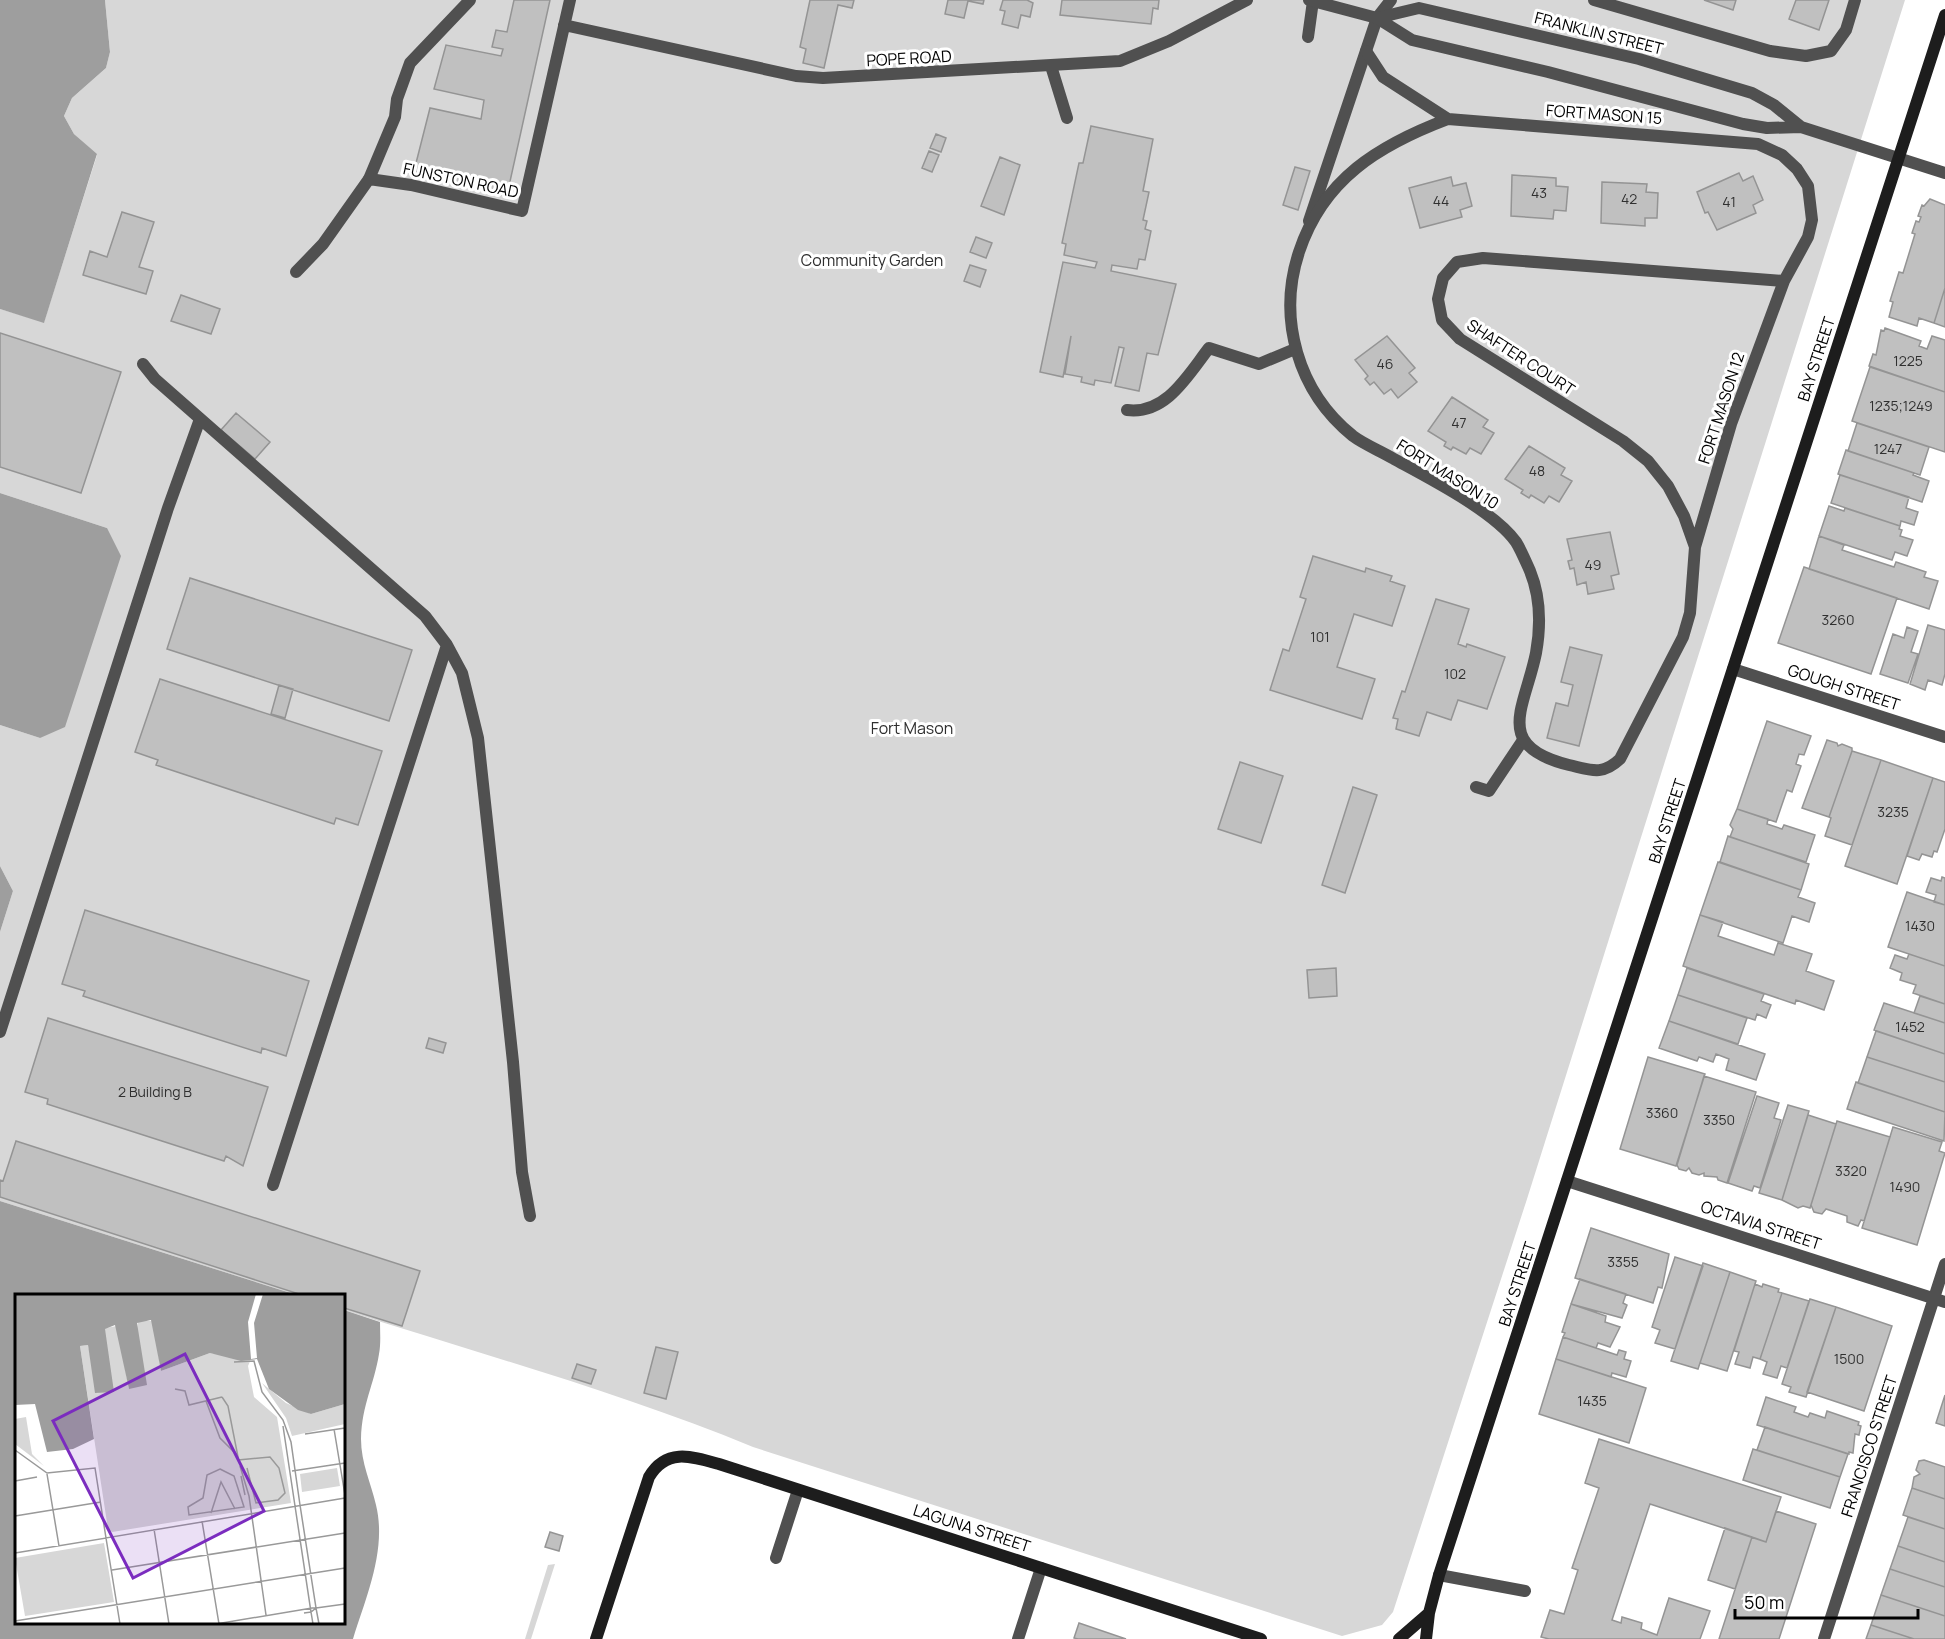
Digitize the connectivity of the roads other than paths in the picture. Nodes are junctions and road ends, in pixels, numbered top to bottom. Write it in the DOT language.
graph roads {
  1 [pos="470,0"];
  2 [pos="570,0"];
  3 [pos="1247,0"];
  4 [pos="1312,0"];
  5 [pos="1391,0"];
  6 [pos="1594,0"];
  7 [pos="1855,0"];
  8 [pos="1945,15"];
  9 [pos="1377,18"];
  10 [pos="564,25"];
  11 [pos="1308,37"];
  12 [pos="1366,51"];
  13 [pos="1051,66"];
  14 [pos="1067,118"];
  15 [pos="1448,119"];
  16 [pos="1801,127"];
  17 [pos="1758,144"];
  18 [pos="1899,158"];
  19 [pos="1945,173"];
  20 [pos="369,179"];
  21 [pos="1308,225"];
  22 [pos="296,272"];
  23 [pos="1784,281"];
  24 [pos="1295,349"];
  25 [pos="143,364"];
  26 [pos="1127,410"];
  27 [pos="200,419"];
  28 [pos="1695,547"];
  29 [pos="447,645"];
  30 [pos="1733,669"];
  31 [pos="1945,737"];
  32 [pos="1523,740"];
  33 [pos="1476,787"];
  34 [pos="0,1032"];
  35 [pos="1568,1181"];
  36 [pos="273,1185"];
  37 [pos="530,1216"];
  38 [pos="1945,1264"];
  39 [pos="1940,1300"];
  40 [pos="798,1490"];
  41 [pos="776,1558"];
  42 [pos="1041,1568"];
  43 [pos="1439,1575"];
  44 [pos="1525,1591"];
  45 [pos="1429,1614"];
  46 [pos="596,1639"];
  47 [pos="1018,1639"];
  48 [pos="1261,1639"];
  49 [pos="1399,1639"];
  50 [pos="1426,1639"];
  51 [pos="1824,1639"];
  1 -- 20 [label="street"];
  2 -- 10 [label="street, FUNSTON ROAD"];
  3 -- 13 [label="street, POPE ROAD"];
  4 -- 9 [label="street, FRANKLIN STREET"];
  4 -- 11 [label="street"];
  5 -- 9 [label="street, FORT MASON 10"];
  6 -- 7 [label="street"];
  8 -- 18 [label="main road, BAY STREET"];
  9 -- 12 [label="street, FORT MASON 10"];
  9 -- 16 [label="street, FRANKLIN STREET"];
  9 -- 16 [label="street, FRANKLIN STREET"];
  10 -- 13 [label="street, POPE ROAD"];
  10 -- 20 [label="street, FUNSTON ROAD"];
  12 -- 15 [label="street"];
  12 -- 21 [label="street, FORT MASON 10"];
  13 -- 14 [label="street"];
  15 -- 17 [label="street, FORT MASON 15"];
  15 -- 21 [label="street"];
  16 -- 18 [label="street, FRANKLIN STREET"];
  17 -- 23 [label="street, FORT MASON 12"];
  18 -- 19 [label="street, FRANKLIN STREET"];
  18 -- 30 [label="main road, BAY STREET"];
  20 -- 22 [label="street"];
  21 -- 24 [label="street, FORT MASON 10"];
  23 -- 28 [label="street, FORT MASON 12"];
  23 -- 28 [label="street, SHAFTER COURT"];
  24 -- 26 [label="street"];
  24 -- 32 [label="street, FORT MASON 10"];
  25 -- 27 [label="street"];
  27 -- 29 [label="street"];
  27 -- 34 [label="street"];
  28 -- 32 [label="street"];
  29 -- 36 [label="street"];
  29 -- 37 [label="street"];
  30 -- 31 [label="street, GOUGH STREET"];
  30 -- 35 [label="main road, BAY STREET"];
  32 -- 33 [label="street"];
  35 -- 39 [label="street, OCTAVIA STREET"];
  35 -- 43 [label="main road, BAY STREET"];
  38 -- 39 [label="street, FRANCISCO STREET"];
  39 -- 51 [label="street, FRANCISCO STREET"];
  40 -- 41 [label="street"];
  40 -- 42 [label="main road, LAGUNA STREET"];
  40 -- 46 [label="main road, LAGUNA STREET"];
  42 -- 47 [label="street"];
  42 -- 48 [label="main road, LAGUNA STREET"];
  43 -- 44 [label="street"];
  43 -- 45 [label="main road, BAY STREET"];
  45 -- 49 [label="main road"];
  45 -- 50 [label="main road, BAY STREET"];
}
